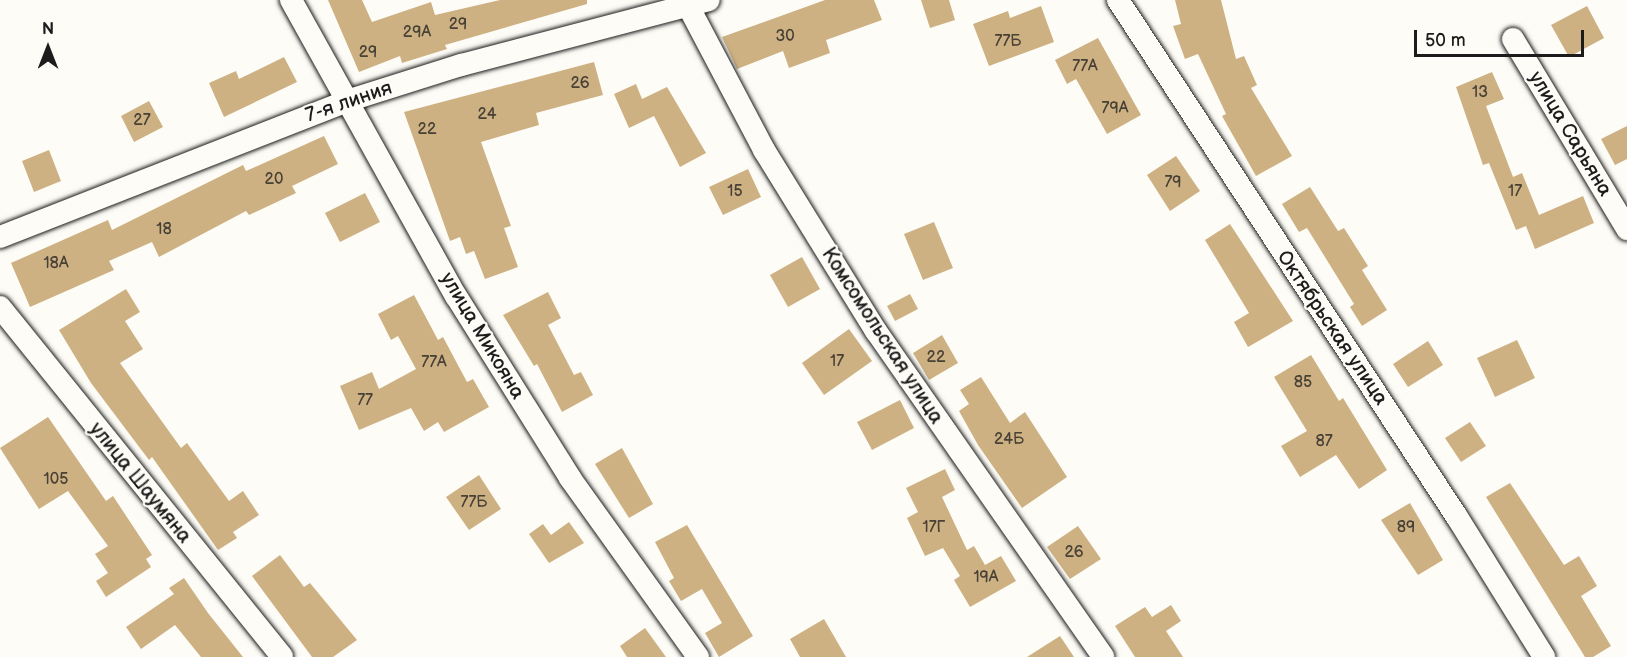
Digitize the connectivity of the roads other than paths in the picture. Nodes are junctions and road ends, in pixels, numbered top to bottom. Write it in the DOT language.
graph roads {
  1 [pos="291,0"];
  2 [pos="1118,0"];
  3 [pos="694,2"];
  4 [pos="1513,39"];
  5 [pos="347,101"];
  6 [pos="1627,229"];
  7 [pos="0,237"];
  8 [pos="0,307"];
  9 [pos="282,657"];
  10 [pos="698,657"];
  11 [pos="1103,657"];
  12 [pos="1544,657"];
  1 -- 5 [label="street, улица Микояна"];
  2 -- 12 [label="street, Октябрьская улица"];
  3 -- 5 [label="street, 7-я линия"];
  3 -- 11 [label="street, Комсомольская улица"];
  4 -- 6 [label="street, улица Сарьяна"];
  5 -- 7 [label="street, 7-я линия"];
  5 -- 10 [label="street, улица Микояна"];
  8 -- 9 [label="street, улица Шаумяна"];
}
